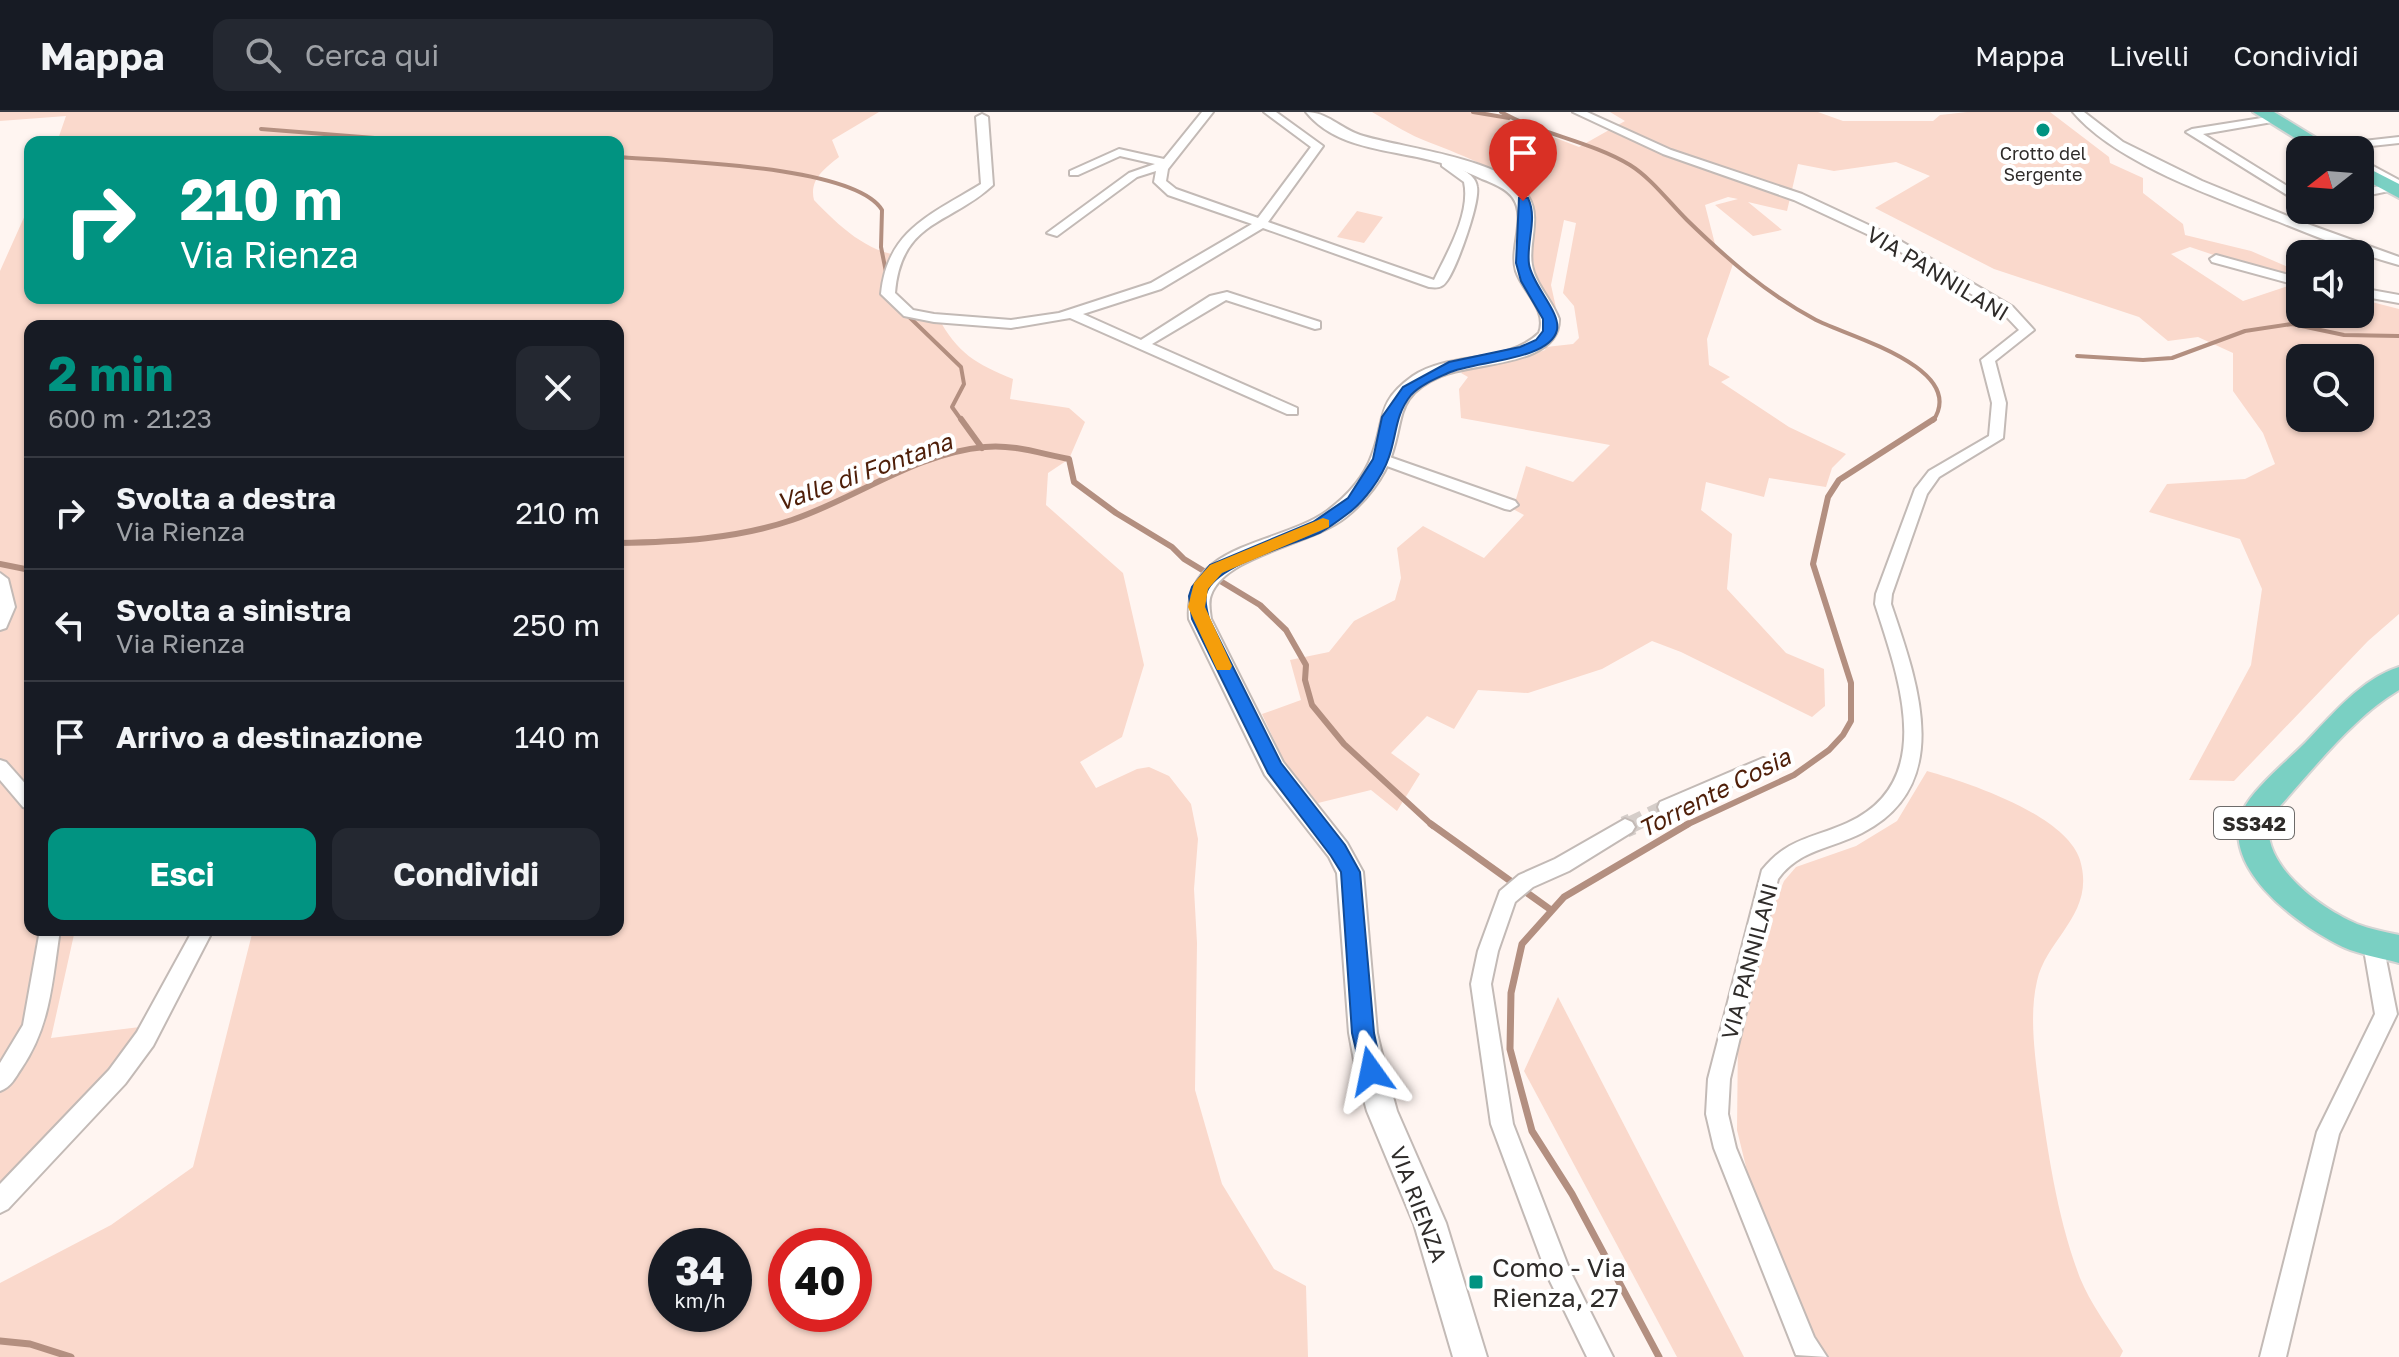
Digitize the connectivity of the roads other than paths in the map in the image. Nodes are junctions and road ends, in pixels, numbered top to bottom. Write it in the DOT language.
graph roads {
  1 [pos="1208,112"];
  2 [pos="1269,112"];
  3 [pos="1313,112"];
  4 [pos="1578,112"];
  5 [pos="2078,112"];
  6 [pos="2268,116"];
  7 [pos="982,117"];
  8 [pos="2303,136"];
  9 [pos="2399,140"];
  10 [pos="2374,143"];
  11 [pos="1445,159"];
  12 [pos="1166,164"];
  13 [pos="2374,172"];
  14 [pos="1074,173"];
  15 [pos="2374,176"];
  16 [pos="2396,188"];
  17 [pos="2286,190"];
  18 [pos="2374,191"];
  19 [pos="1259,225"];
  20 [pos="1053,233"];
  21 [pos="2216,259"];
  22 [pos="2399,261"];
  23 [pos="2286,278"];
  24 [pos="2374,295"];
  25 [pos="2399,299"];
  26 [pos="1071,314"];
  27 [pos="1315,325"];
  28 [pos="1140,346"];
  29 [pos="1292,411"];
  30 [pos="1381,459"];
  31 [pos="1510,505"];
  32 [pos="0,579"];
  33 [pos="0,624"];
  34 [pos="2399,677"];
  35 [pos="1763,765"];
  36 [pos="0,767"];
  37 [pos="24,795"];
  38 [pos="1667,807"];
  39 [pos="1625,827"];
  40 [pos="49,936"];
  41 [pos="200,936"];
  42 [pos="2386,947"];
  43 [pos="0,1081"];
  44 [pos="0,1201"];
  45 [pos="1470,1357"];
  46 [pos="1600,1357"];
  47 [pos="1814,1357"];
  48 [pos="2273,1357"];
  1 -- 12 [label="street"];
  2 -- 19 [label="street"];
  3 -- 11 [label="street, VIA RIENZA"];
  4 -- 47 [label="street, VIA PANNILANI"];
  5 -- 22 [label="street"];
  6 -- 8 [label="main road"];
  6 -- 17 [label="street"];
  7 -- 26 [label="street"];
  9 -- 10 [label="street"];
  11 -- 19 [label="street"];
  11 -- 30 [label="street, VIA RIENZA"];
  12 -- 14 [label="street"];
  12 -- 19 [label="street"];
  12 -- 20 [label="street"];
  13 -- 16 [label="street"];
  15 -- 16 [label="main road"];
  16 -- 18 [label="street"];
  19 -- 26 [label="street"];
  21 -- 23 [label="street"];
  24 -- 25 [label="street"];
  26 -- 28 [label="street"];
  27 -- 28 [label="street"];
  28 -- 29 [label="street"];
  30 -- 31 [label="street"];
  30 -- 45 [label="street, VIA RIENZA"];
  32 -- 33 [label="street"];
  34 -- 42 [label="main road, SS342"];
  35 -- 38 [label="street"];
  36 -- 37 [label="street"];
  39 -- 46 [label="street"];
  40 -- 43 [label="street"];
  41 -- 44 [label="street"];
  42 -- 48 [label="street"];
}
